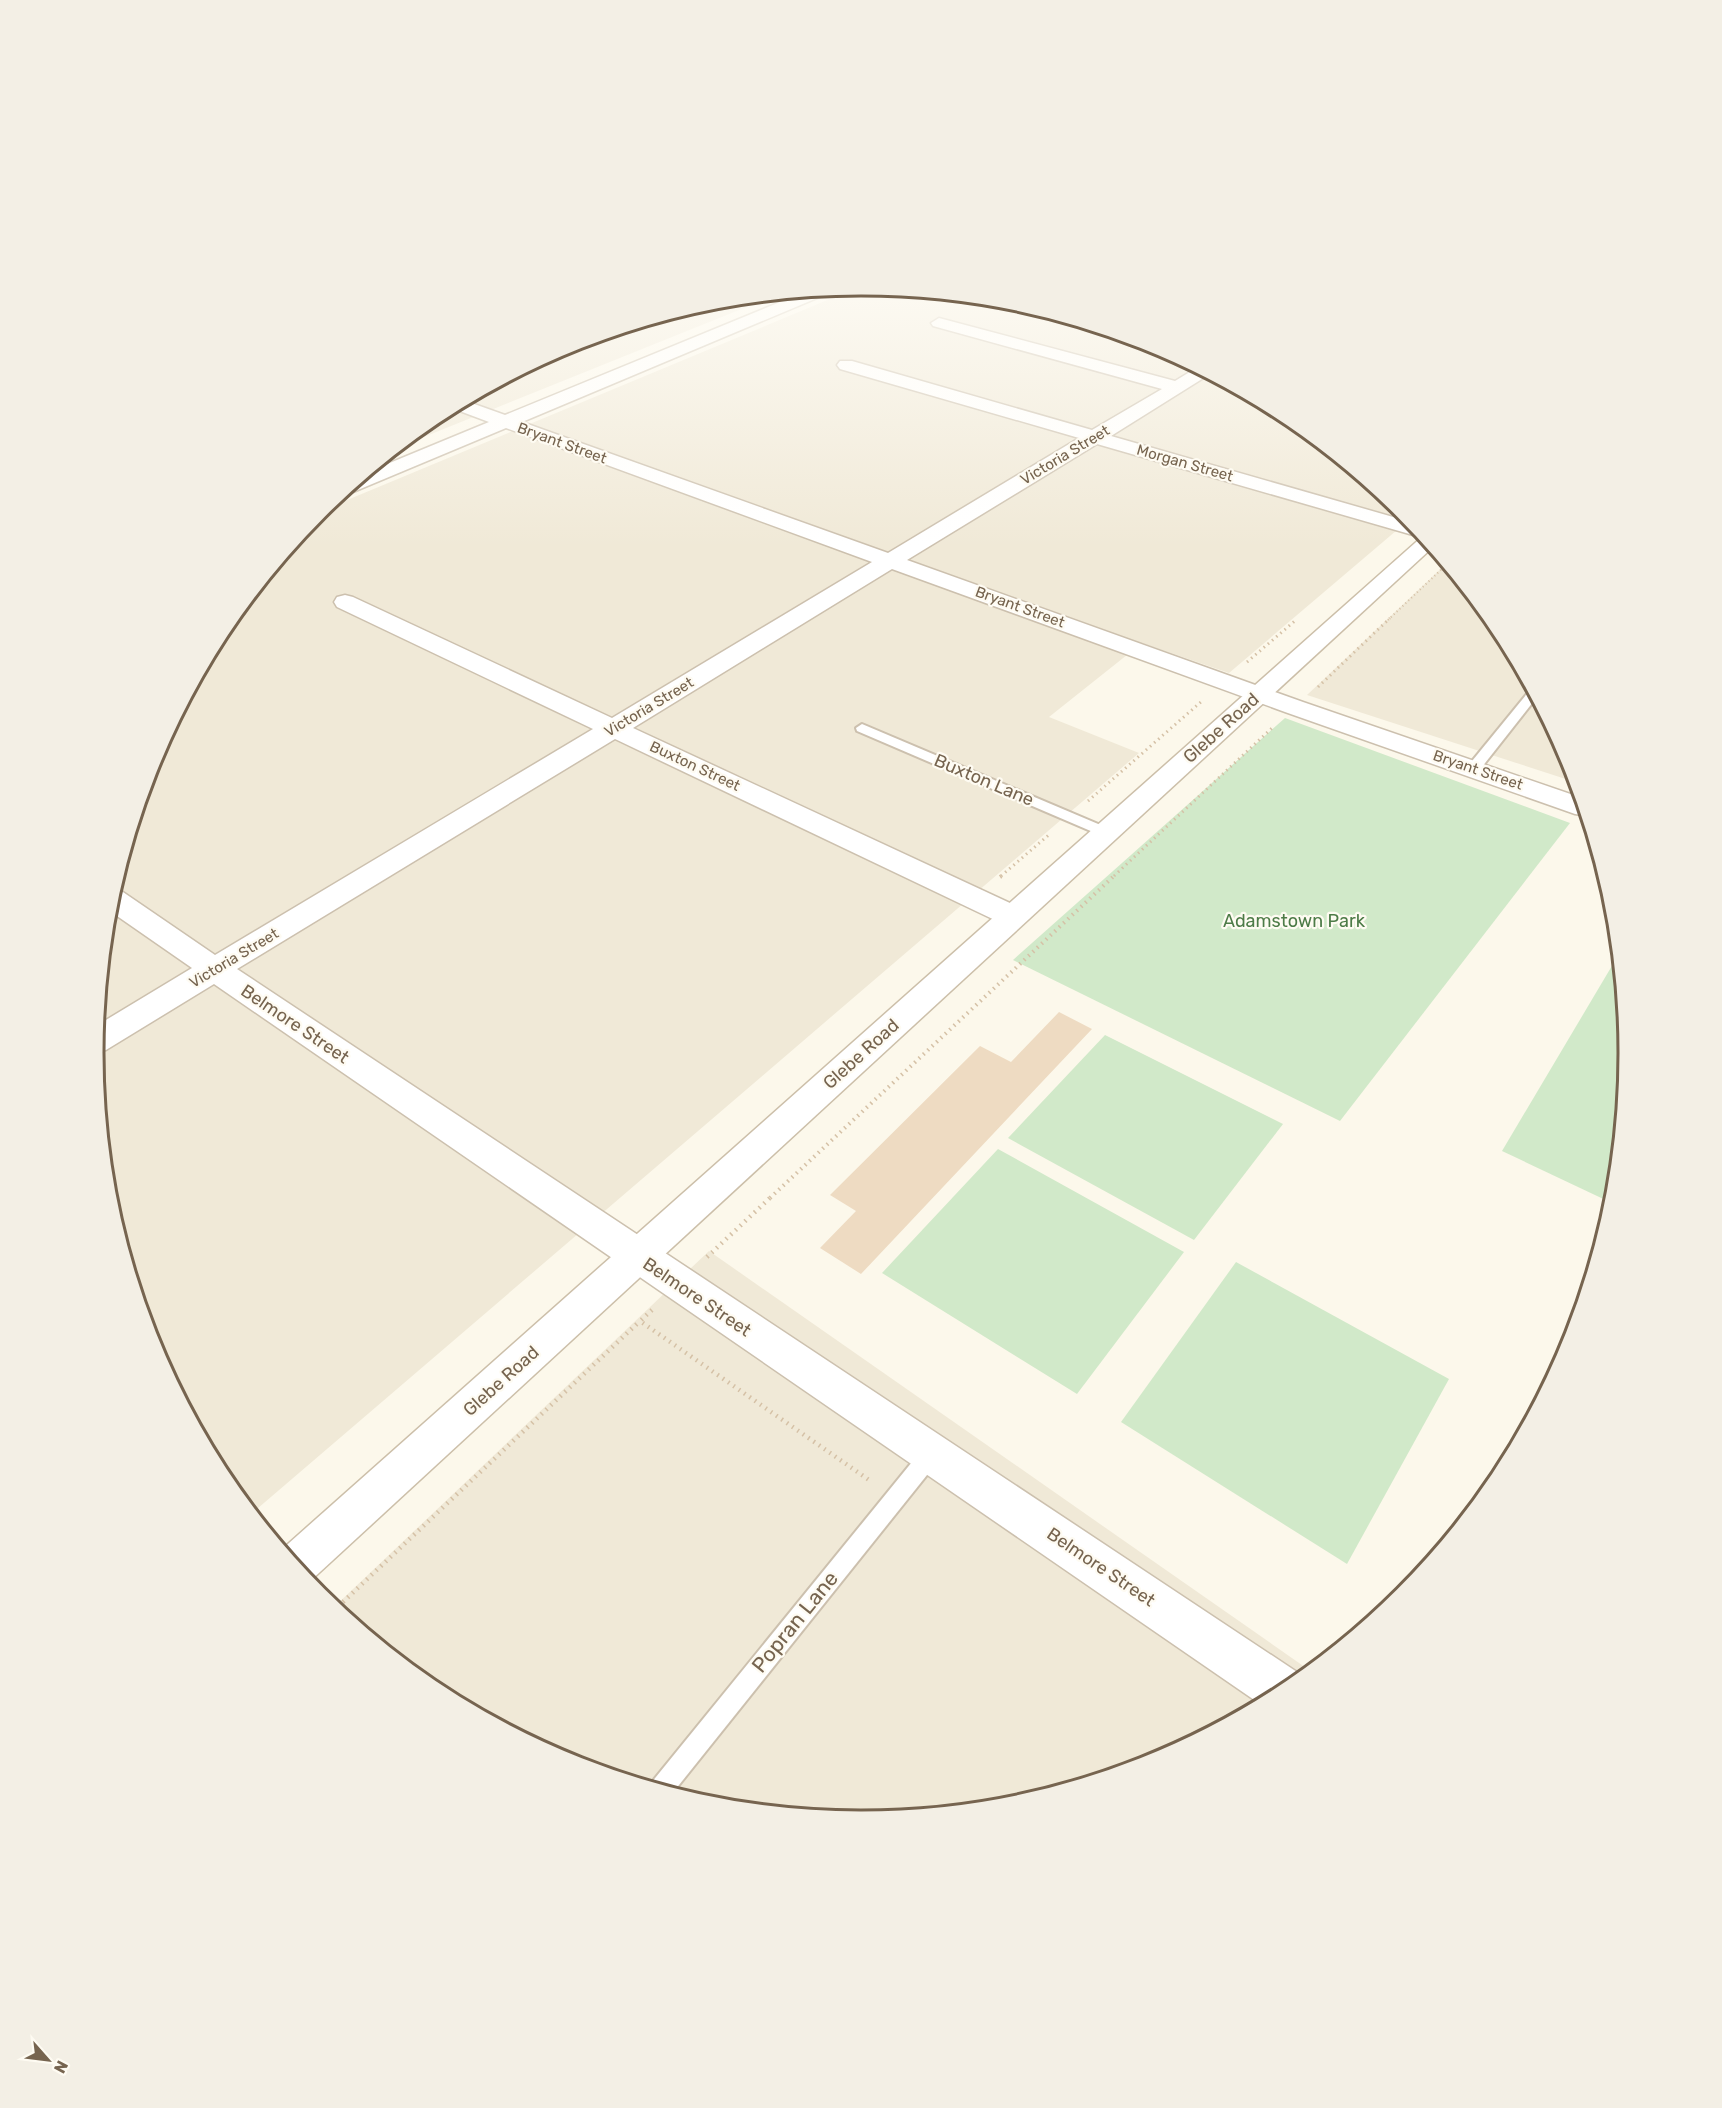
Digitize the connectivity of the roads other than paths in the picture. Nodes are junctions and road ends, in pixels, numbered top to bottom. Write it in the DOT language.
graph roads {
  1 [pos="677,351"];
  2 [pos="1045,351"];
  3 [pos="846,365"];
  4 [pos="1197,375"];
  5 [pos="1177,387"];
  6 [pos="466,408"];
  7 [pos="506,423"];
  8 [pos="1096,437"];
  9 [pos="368,479"];
  10 [pos="1405,527"];
  11 [pos="1422,545"];
  12 [pos="890,561"];
  13 [pos="345,602"];
  14 [pos="1260,694"];
  15 [pos="1529,699"];
  16 [pos="614,728"];
  17 [pos="862,728"];
  18 [pos="1473,769"];
  19 [pos="1576,805"];
  20 [pos="1105,832"];
  21 [pos="119,903"];
  22 [pos="1012,915"];
  23 [pos="215,969"];
  24 [pos="104,1036"];
  25 [pos="638,1257"];
  26 [pos="932,1453"];
  27 [pos="300,1563"];
  28 [pos="1276,1687"];
  29 [pos="663,1785"];
  1 -- 7 [label="street"];
  2 -- 5 [label="street"];
  3 -- 8 [label="street, Morgan Street"];
  4 -- 5 [label="street, Victoria Street"];
  5 -- 8 [label="street, Victoria Street"];
  6 -- 7 [label="street, Bryant Street"];
  7 -- 9 [label="street"];
  7 -- 12 [label="street, Bryant Street"];
  8 -- 10 [label="street, Morgan Street"];
  8 -- 12 [label="street, Victoria Street"];
  11 -- 14 [label="street, Glebe Road"];
  12 -- 14 [label="street, Bryant Street"];
  12 -- 16 [label="street, Victoria Street"];
  13 -- 16 [label="street, Buxton Street"];
  14 -- 18 [label="street, Bryant Street"];
  14 -- 20 [label="street, Glebe Road"];
  15 -- 18 [label="lane"];
  16 -- 22 [label="street, Buxton Street"];
  16 -- 23 [label="street, Victoria Street"];
  17 -- 20 [label="lane, Buxton Lane"];
  18 -- 19 [label="street, Bryant Street"];
  20 -- 22 [label="street, Glebe Road"];
  21 -- 23 [label="street, Belmore Street"];
  22 -- 25 [label="street, Glebe Road"];
  23 -- 24 [label="street, Victoria Street"];
  23 -- 25 [label="street, Belmore Street"];
  25 -- 26 [label="street, Belmore Street"];
  25 -- 27 [label="street, Glebe Road"];
  26 -- 28 [label="street, Belmore Street"];
  26 -- 29 [label="lane, Popran Lane"];
}
